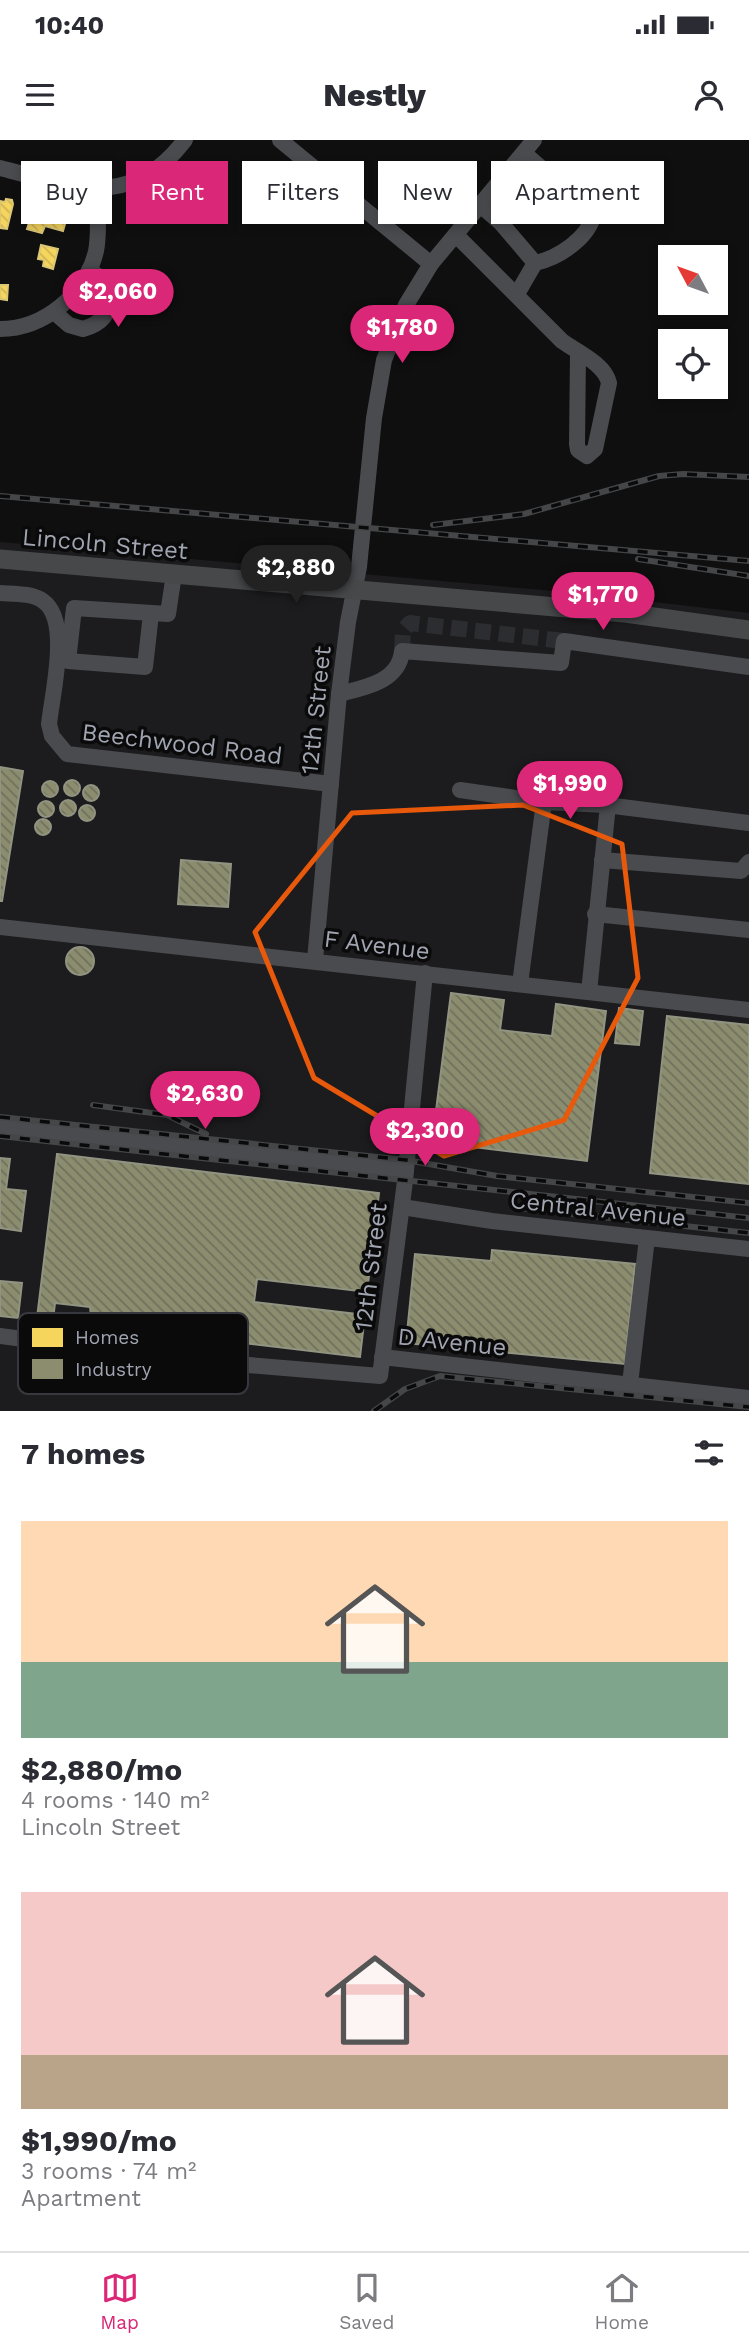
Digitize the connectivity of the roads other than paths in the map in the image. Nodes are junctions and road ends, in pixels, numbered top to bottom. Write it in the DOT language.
graph roads {
  1 [pos="185,140"];
  2 [pos="280,140"];
  3 [pos="529,146"];
  4 [pos="0,168"];
  5 [pos="21,173"];
  6 [pos="112,185"];
  7 [pos="480,205"];
  8 [pos="98,224"];
  9 [pos="456,234"];
  10 [pos="535,263"];
  11 [pos="431,264"];
  12 [pos="89,270"];
  13 [pos="516,294"];
  14 [pos="54,312"];
  15 [pos="0,329"];
  16 [pos="578,352"];
  17 [pos="0,559"];
  18 [pos="174,574"];
  19 [pos="356,590"];
  20 [pos="0,593"];
  21 [pos="151,614"];
  22 [pos="749,630"];
  23 [pos="749,667"];
  24 [pos="339,694"];
  25 [pos="331,784"];
  26 [pos="460,790"];
  27 [pos="544,802"];
  28 [pos="608,805"];
  29 [pos="749,823"];
  30 [pos="602,860"];
  31 [pos="749,862"];
  32 [pos="596,914"];
  33 [pos="0,927"];
  34 [pos="749,930"];
  35 [pos="315,960"];
  36 [pos="425,973"];
  37 [pos="520,984"];
  38 [pos="589,992"];
  39 [pos="749,1010"];
  40 [pos="0,1126"];
  41 [pos="406,1170"];
  42 [pos="402,1207"];
  43 [pos="647,1238"];
  44 [pos="749,1249"];
  45 [pos="0,1336"];
  46 [pos="18,1338"];
  47 [pos="382,1357"];
  48 [pos="248,1365"];
  49 [pos="630,1384"];
  50 [pos="713,1394"];
  51 [pos="749,1398"];
  52 [pos="711,1411"];
  1 -- 6 [label="street"];
  2 -- 11 [label="street"];
  3 -- 7 [label="street, 12th Street"];
  3 -- 10 [label="street"];
  4 -- 5 [label="street"];
  7 -- 9 [label="street, 12th Street"];
  7 -- 10 [label="street"];
  8 -- 12 [label="street"];
  9 -- 11 [label="street, 12th Street"];
  9 -- 13 [label="street"];
  10 -- 13 [label="street"];
  11 -- 19 [label="street, 12th Street"];
  12 -- 14 [label="street"];
  12 -- 14 [label="street"];
  13 -- 16 [label="street"];
  14 -- 15 [label="street"];
  16 -- 16 [label="street"];
  17 -- 18 [label="main road, Lincoln Street"];
  18 -- 19 [label="main road, Lincoln Street"];
  18 -- 21 [label="street"];
  19 -- 22 [label="main road, Lincoln Street"];
  19 -- 24 [label="street, 12th Street"];
  20 -- 25 [label="street, Beechwood Road"];
  21 -- 21 [label="street"];
  23 -- 24 [label="street"];
  24 -- 25 [label="street, 12th Street"];
  25 -- 35 [label="street, 12th Street"];
  26 -- 27 [label="street"];
  27 -- 28 [label="street"];
  27 -- 37 [label="street"];
  28 -- 29 [label="street"];
  28 -- 30 [label="street"];
  30 -- 31 [label="street"];
  30 -- 32 [label="street"];
  32 -- 34 [label="street"];
  32 -- 38 [label="street"];
  33 -- 35 [label="street, F Avenue"];
  35 -- 36 [label="street, F Avenue"];
  36 -- 37 [label="street, F Avenue"];
  36 -- 41 [label="street, 12th Street"];
  37 -- 38 [label="street, F Avenue"];
  38 -- 39 [label="street, F Avenue"];
  40 -- 41 [label="street"];
  41 -- 42 [label="street, 12th Street"];
  42 -- 43 [label="street, Central Avenue"];
  42 -- 47 [label="street, 12th Street"];
  43 -- 44 [label="street, Central Avenue"];
  43 -- 49 [label="street"];
  45 -- 46 [label="street, D Avenue"];
  47 -- 48 [label="street, D Avenue"];
  47 -- 49 [label="street, D Avenue"];
  49 -- 50 [label="street, D Avenue"];
  50 -- 51 [label="street, D Avenue"];
  50 -- 52 [label="street"];
}
